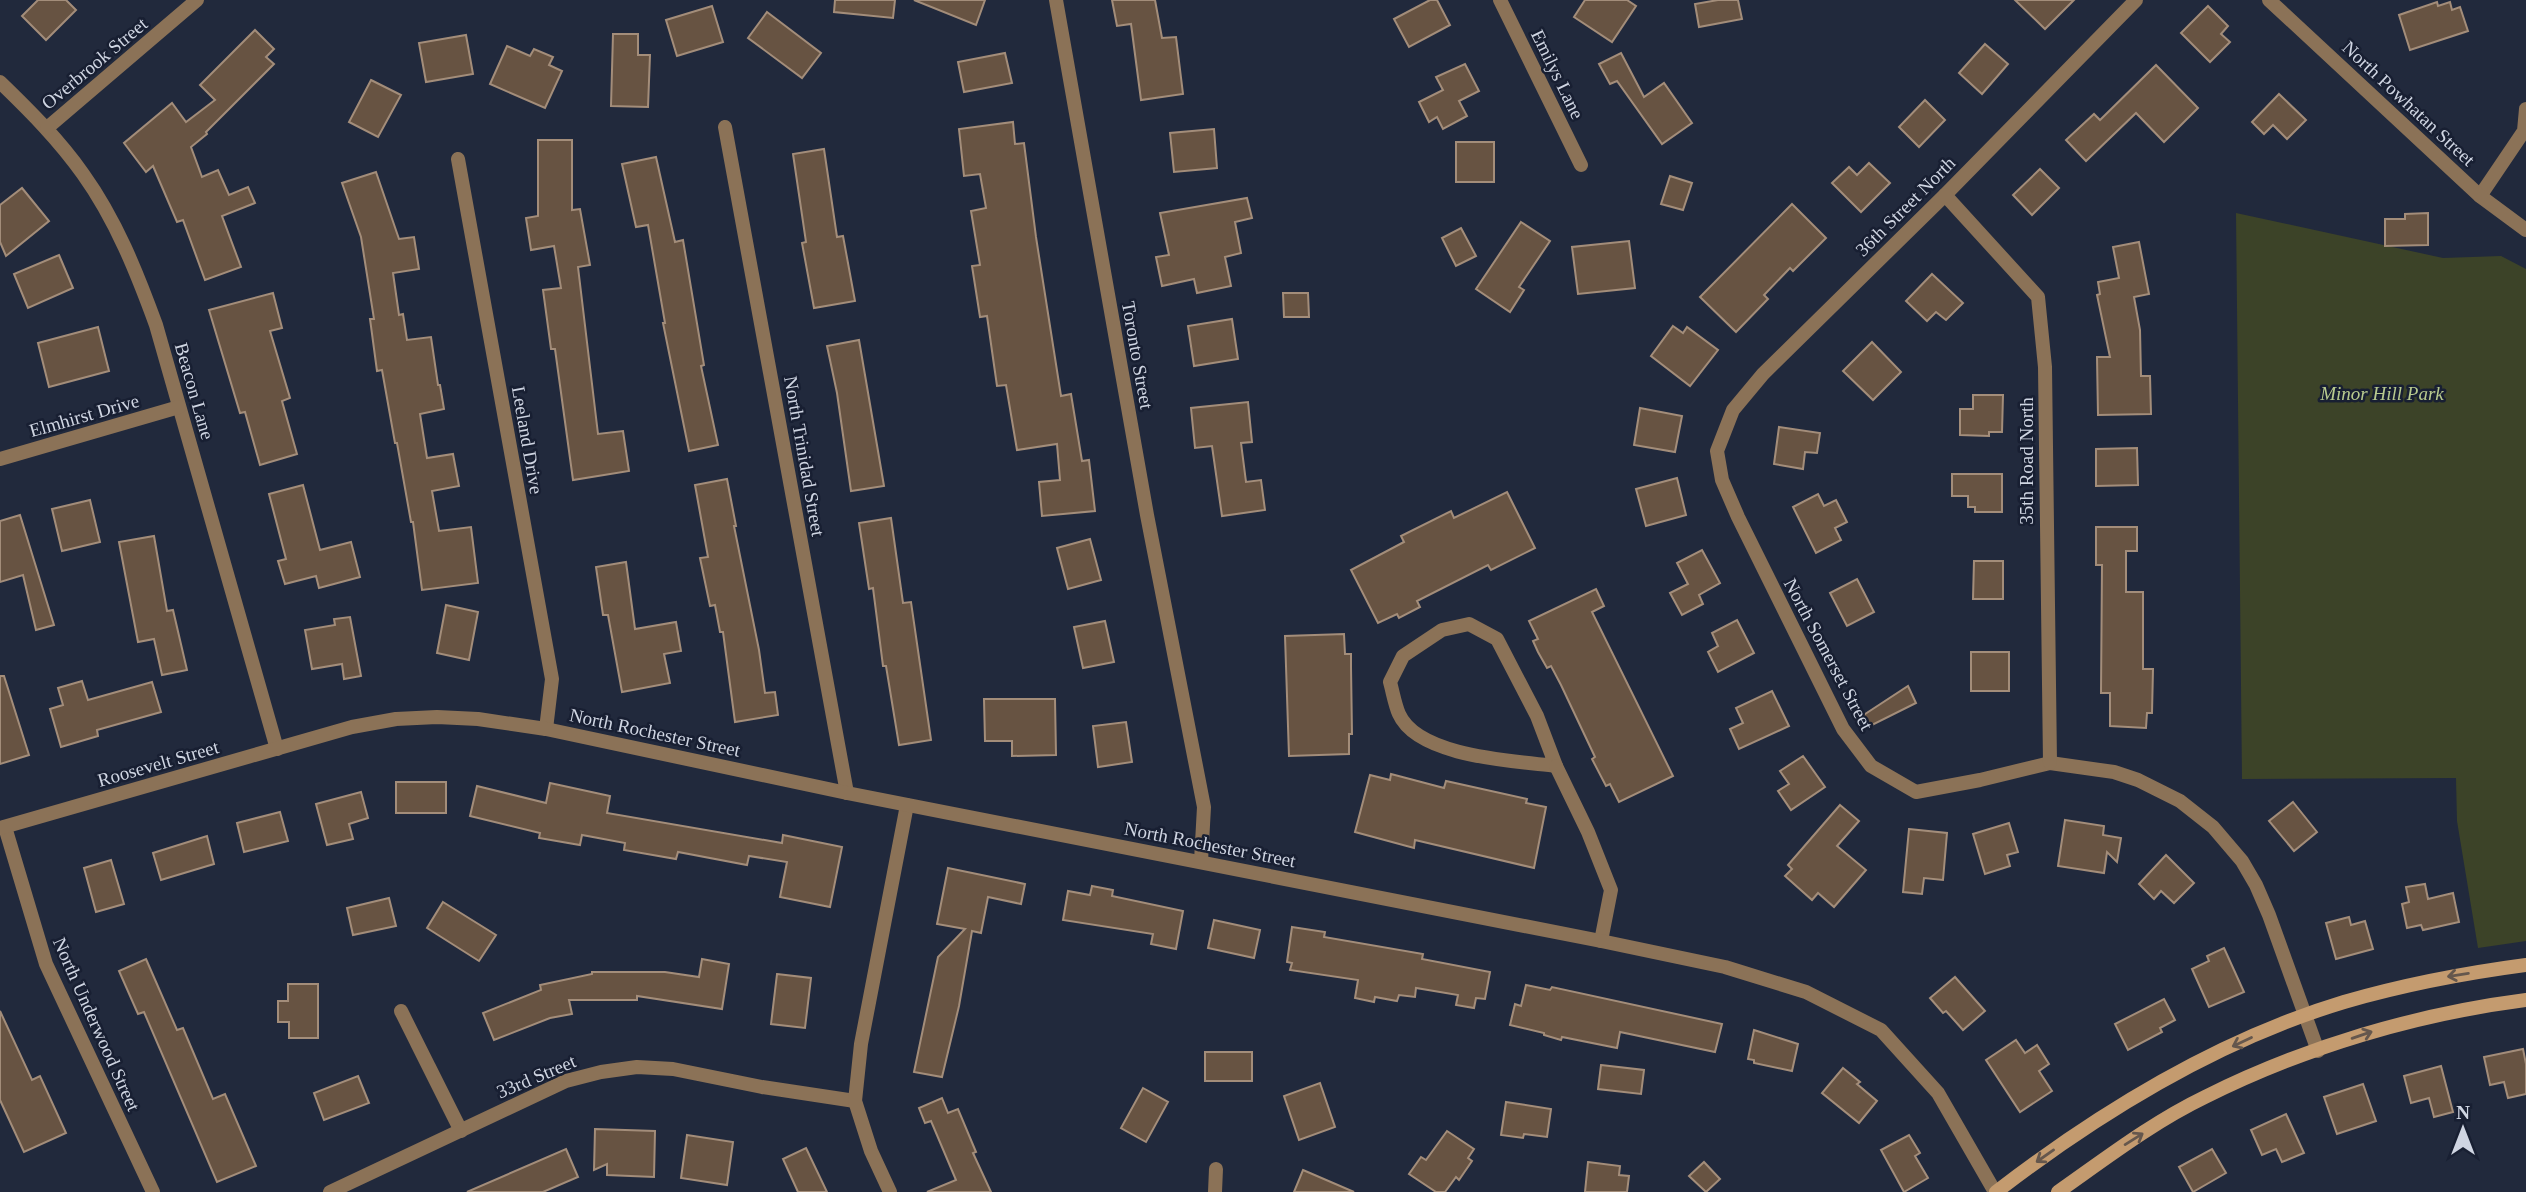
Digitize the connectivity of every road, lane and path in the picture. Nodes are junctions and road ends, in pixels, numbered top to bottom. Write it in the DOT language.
graph roads {
  1 [pos="197,0"];
  2 [pos="1056,0"];
  3 [pos="1500,0"];
  4 [pos="2137,0"];
  5 [pos="2270,0"];
  6 [pos="0,82"];
  7 [pos="2526,109"];
  8 [pos="725,127"];
  9 [pos="47,128"];
  10 [pos="458,159"];
  11 [pos="1581,166"];
  12 [pos="1945,195"];
  13 [pos="2480,196"];
  14 [pos="2526,230"];
  15 [pos="179,407"];
  16 [pos="1717,451"];
  17 [pos="0,459"];
  18 [pos="546,729"];
  19 [pos="326,735"];
  20 [pos="277,749"];
  21 [pos="2050,763"];
  22 [pos="1556,766"];
  23 [pos="846,793"];
  24 [pos="907,805"];
  25 [pos="2,828"];
  26 [pos="1200,862"];
  27 [pos="1601,941"];
  28 [pos="2526,965"];
  29 [pos="2526,1000"];
  30 [pos="401,1012"];
  31 [pos="2305,1016"];
  32 [pos="2318,1051"];
  33 [pos="855,1101"];
  34 [pos="461,1131"];
  35 [pos="1216,1168"];
  36 [pos="153,1192"];
  37 [pos="330,1192"];
  38 [pos="890,1192"];
  39 [pos="1215,1192"];
  40 [pos="1996,1192"];
  41 [pos="2058,1192"];
  1 -- 9 [label="street, Overbrook Street"];
  2 -- 26 [label="street, Toronto Street"];
  3 -- 11 [label="street, Emilys Lane"];
  4 -- 12 [label="street, 36th Street North"];
  5 -- 13 [label="street, North Powhatan Street"];
  6 -- 9 [label="street, Beacon Lane"];
  7 -- 13 [label="street"];
  8 -- 23 [label="street, North Trinidad Street"];
  9 -- 15 [label="street, Beacon Lane"];
  10 -- 18 [label="street, Leeland Drive"];
  12 -- 16 [label="street, 36th Street North"];
  12 -- 21 [label="street, 35th Road North"];
  13 -- 14 [label="street, North Powhatan Street"];
  15 -- 17 [label="street, Elmhirst Drive"];
  15 -- 20 [label="street, Beacon Lane"];
  16 -- 21 [label="street, North Somerset Street"];
  18 -- 19 [label="street, North Rochester Street"];
  18 -- 23 [label="street, North Rochester Street"];
  19 -- 20 [label="street, Roosevelt Street"];
  20 -- 25 [label="street, Roosevelt Street"];
  21 -- 31 [label="street, North Somerset Street"];
  22 -- 22 [label="street"];
  22 -- 27 [label="street"];
  23 -- 24 [label="street, North Rochester Street"];
  24 -- 26 [label="street, North Rochester Street"];
  24 -- 33 [label="street"];
  25 -- 36 [label="street, North Underwood Street"];
  26 -- 27 [label="street, North Rochester Street"];
  27 -- 40 [label="street, North Rochester Street"];
  28 -- 31 [label="main road, one-way"];
  32 -- 29 [label="main road, one-way"];
  30 -- 34 [label="street"];
  31 -- 32 [label="street, North Somerset Street"];
  31 -- 40 [label="main road, one-way"];
  41 -- 32 [label="main road, one-way"];
  33 -- 34 [label="street, 33rd Street"];
  33 -- 38 [label="street"];
  34 -- 37 [label="street, 33rd Street"];
  35 -- 39 [label="street"];
}
